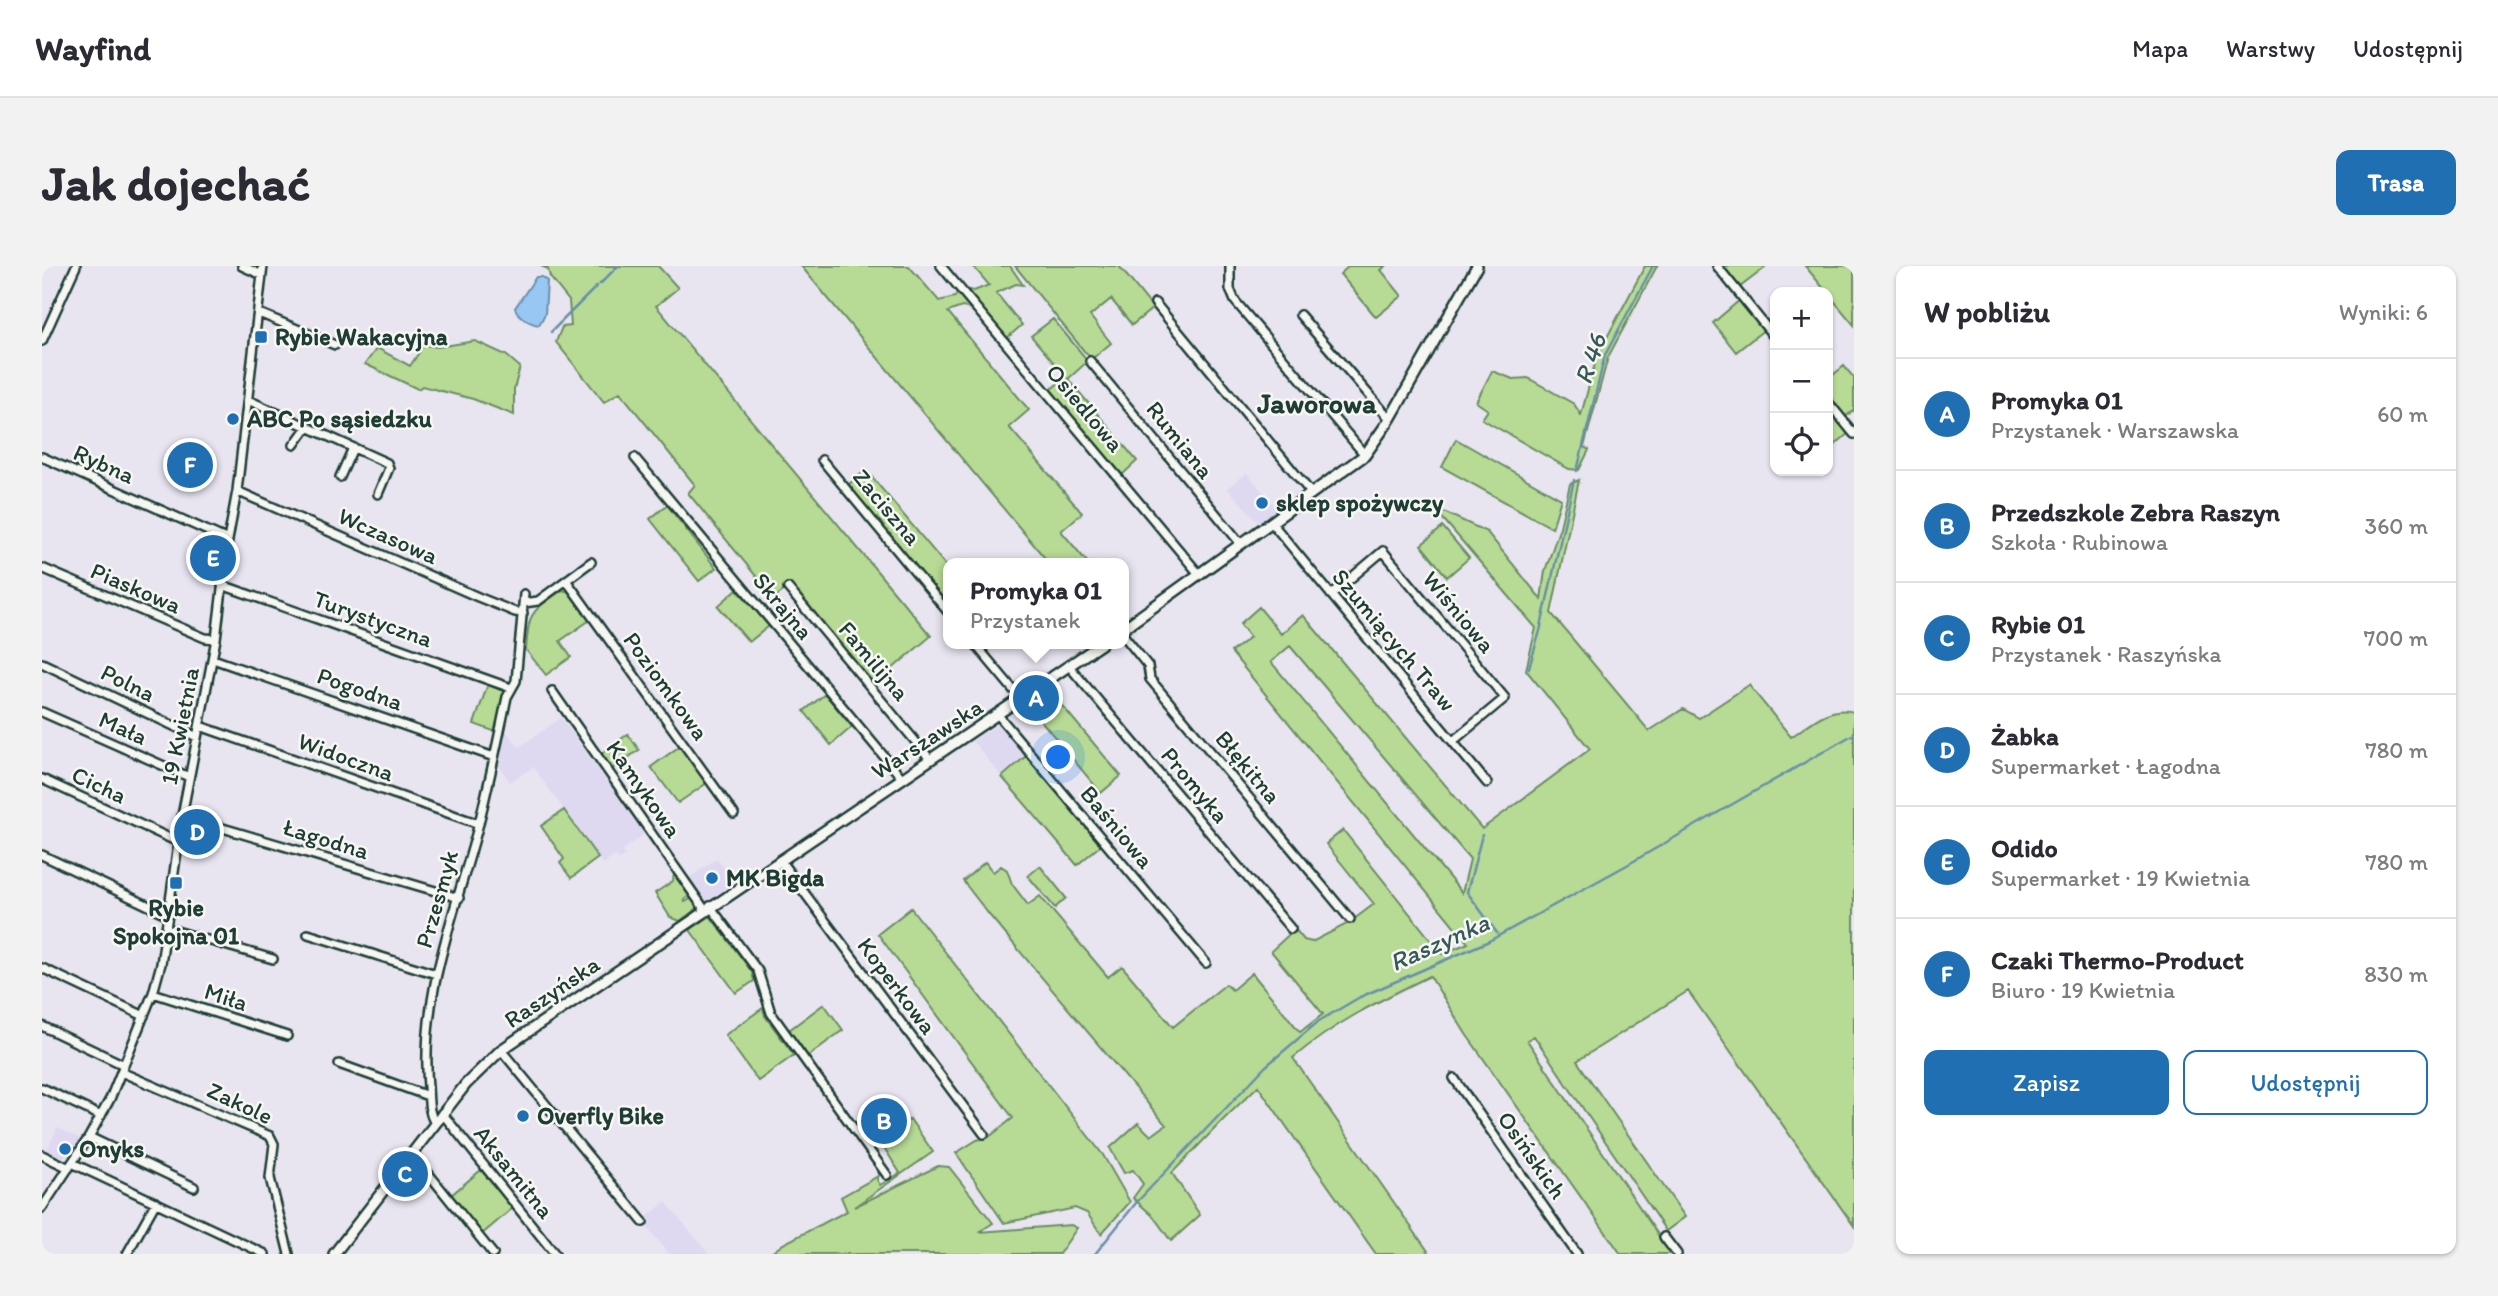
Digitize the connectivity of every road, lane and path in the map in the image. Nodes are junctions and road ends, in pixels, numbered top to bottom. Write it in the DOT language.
graph roads {
  1 [pos="76,266"];
  2 [pos="242,266"];
  3 [pos="263,266"];
  4 [pos="941,266"];
  5 [pos="1230,266"];
  6 [pos="1477,266"];
  7 [pos="1717,266"];
  8 [pos="262,275"];
  9 [pos="1155,303"];
  10 [pos="259,313"];
  11 [pos="1300,315"];
  12 [pos="1770,332"];
  13 [pos="42,341"];
  14 [pos="335,345"];
  15 [pos="1090,361"];
  16 [pos="248,400"];
  17 [pos="1833,408"];
  18 [pos="1390,419"];
  19 [pos="307,427"];
  20 [pos="1854,434"];
  21 [pos="294,446"];
  22 [pos="353,448"];
  23 [pos="1365,455"];
  24 [pos="42,457"];
  25 [pos="635,458"];
  26 [pos="822,460"];
  27 [pos="340,477"];
  28 [pos="237,491"];
  29 [pos="378,494"];
  30 [pos="1312,494"];
  31 [pos="1271,522"];
  32 [pos="228,540"];
  33 [pos="1241,544"];
  34 [pos="591,562"];
  35 [pos="42,568"];
  36 [pos="1199,574"];
  37 [pos="566,580"];
  38 [pos="222,585"];
  39 [pos="788,588"];
  40 [pos="524,594"];
  41 [pos="1331,595"];
  42 [pos="524,603"];
  43 [pos="943,606"];
  44 [pos="523,613"];
  45 [pos="1129,624"];
  46 [pos="216,639"];
  47 [pos="1129,642"];
  48 [pos="979,649"];
  49 [pos="1094,649"];
  50 [pos="213,659"];
  51 [pos="42,663"];
  52 [pos="1069,666"];
  53 [pos="511,688"];
  54 [pos="552,691"];
  55 [pos="1021,699"];
  56 [pos="42,712"];
  57 [pos="999,715"];
  58 [pos="200,726"];
  59 [pos="197,737"];
  60 [pos="1453,741"];
  61 [pos="494,757"];
  62 [pos="930,759"];
  63 [pos="189,778"];
  64 [pos="902,778"];
  65 [pos="42,779"];
  66 [pos="1487,783"];
  67 [pos="734,814"];
  68 [pos="182,816"];
  69 [pos="843,817"];
  70 [pos="479,824"];
  71 [pos="178,842"];
  72 [pos="42,855"];
  73 [pos="780,860"];
  74 [pos="459,898"];
  75 [pos="708,908"];
  76 [pos="168,915"];
  77 [pos="1349,919"];
  78 [pos="166,928"];
  79 [pos="1291,929"];
  80 [pos="308,934"];
  81 [pos="273,960"];
  82 [pos="1206,963"];
  83 [pos="42,968"];
  84 [pos="436,974"];
  85 [pos="153,993"];
  86 [pos="144,1016"];
  87 [pos="42,1027"];
  88 [pos="287,1036"];
  89 [pos="501,1050"];
  90 [pos="339,1064"];
  91 [pos="122,1068"];
  92 [pos="1454,1078"];
  93 [pos="42,1088"];
  94 [pos="428,1096"];
  95 [pos="442,1113"];
  96 [pos="101,1116"];
  97 [pos="435,1123"];
  98 [pos="984,1134"];
  99 [pos="89,1137"];
  100 [pos="412,1153"];
  101 [pos="42,1155"];
  102 [pos="70,1165"];
  103 [pos="887,1175"];
  104 [pos="194,1187"];
  105 [pos="156,1202"];
  106 [pos="42,1208"];
  107 [pos="643,1222"];
  108 [pos="1664,1237"];
  109 [pos="127,1254"];
  110 [pos="265,1254"];
  111 [pos="289,1254"];
  112 [pos="334,1254"];
  113 [pos="493,1254"];
  114 [pos="555,1254"];
  115 [pos="1577,1254"];
  116 [pos="1677,1254"];
  1 -- 13 [label="street"];
  2 -- 8 [label="street"];
  3 -- 8 [label="street, 19 Kwietnia"];
  4 -- 36 [label="street, Osiedlowa"];
  5 -- 23 [label="street"];
  6 -- 18 [label="street"];
  7 -- 12 [label="street"];
  8 -- 10 [label="street, 19 Kwietnia"];
  9 -- 30 [label="street"];
  10 -- 14 [label="street"];
  10 -- 16 [label="street, 19 Kwietnia"];
  11 -- 18 [label="street"];
  15 -- 33 [label="street, Rumiana"];
  16 -- 19 [label="street"];
  16 -- 28 [label="street, 19 Kwietnia"];
  17 -- 20 [label="street"];
  18 -- 23 [label="street"];
  19 -- 21 [label="street"];
  19 -- 22 [label="street"];
  22 -- 27 [label="street"];
  22 -- 29 [label="street"];
  23 -- 30 [label="street"];
  24 -- 32 [label="street, Rybna"];
  25 -- 64 [label="street, Skrajna"];
  26 -- 43 [label="street, Zaciszna"];
  28 -- 32 [label="street, 19 Kwietnia"];
  28 -- 44 [label="street, Wczasowa"];
  30 -- 31 [label="street"];
  31 -- 33 [label="street"];
  31 -- 41 [label="street, Szumiących Traw"];
  32 -- 38 [label="street, 19 Kwietnia"];
  33 -- 36 [label="street"];
  34 -- 37 [label="street"];
  35 -- 46 [label="street, Piaskowa"];
  36 -- 45 [label="street"];
  37 -- 42 [label="street"];
  37 -- 67 [label="street, Poziomkowa"];
  38 -- 46 [label="street, 19 Kwietnia"];
  38 -- 53 [label="street, Turystyczna"];
  39 -- 62 [label="street, Familijna"];
  40 -- 42 [label="street, Przesmyk"];
  41 -- 60 [label="street, Szumiących Traw"];
  41 -- 60 [label="street, Wiśniowa"];
  42 -- 44 [label="street, Przesmyk"];
  44 -- 53 [label="street, Przesmyk"];
  46 -- 50 [label="street, 19 Kwietnia"];
  47 -- 77 [label="street, Błękitna"];
  48 -- 55 [label="street"];
  49 -- 52 [label="street, Warszawska"];
  50 -- 58 [label="street, 19 Kwietnia"];
  50 -- 61 [label="street, Pogodna"];
  51 -- 59 [label="street, Polna"];
  52 -- 55 [label="street, Warszawska"];
  52 -- 79 [label="street, Promyka"];
  53 -- 61 [label="street, Przesmyk"];
  54 -- 75 [label="street, Kamykowa"];
  55 -- 57 [label="street, Warszawska"];
  56 -- 63 [label="street, Mała"];
  57 -- 62 [label="street, Warszawska"];
  57 -- 82 [label="street, Baśniowa"];
  58 -- 59 [label="street, 19 Kwietnia"];
  58 -- 70 [label="street, Widoczna"];
  59 -- 63 [label="street, 19 Kwietnia"];
  60 -- 66 [label="street, Szumiących Traw"];
  61 -- 70 [label="street, Przesmyk"];
  62 -- 64 [label="street, Warszawska"];
  63 -- 68 [label="street, 19 Kwietnia"];
  64 -- 69 [label="street, Warszawska"];
  65 -- 71 [label="street, Cicha"];
  68 -- 71 [label="street, 19 Kwietnia"];
  68 -- 74 [label="street, Łagodna"];
  69 -- 73 [label="street, Raszyńska"];
  70 -- 74 [label="street, Przesmyk"];
  71 -- 76 [label="street, 19 Kwietnia"];
  72 -- 76 [label="street"];
  73 -- 75 [label="street, Raszyńska"];
  73 -- 98 [label="street, Koperkowa"];
  74 -- 84 [label="street, Przesmyk"];
  75 -- 89 [label="street, Raszyńska"];
  75 -- 103 [label="street, Kamykowa"];
  76 -- 78 [label="street, 19 Kwietnia"];
  78 -- 81 [label="street"];
  78 -- 85 [label="street, 19 Kwietnia"];
  80 -- 84 [label="street"];
  83 -- 86 [label="street"];
  84 -- 94 [label="street, Przesmyk"];
  85 -- 86 [label="street, 19 Kwietnia"];
  85 -- 88 [label="street, Miła"];
  86 -- 91 [label="street, 19 Kwietnia"];
  87 -- 91 [label="street"];
  89 -- 95 [label="street, Raszyńska"];
  89 -- 107 [label="street"];
  90 -- 94 [label="street"];
  91 -- 96 [label="street, 19 Kwietnia"];
  91 -- 111 [label="street, Zakole"];
  92 -- 115 [label="street, Osińskich"];
  93 -- 96 [label="street"];
  94 -- 97 [label="street, Przesmyk"];
  95 -- 97 [label="street, Raszyńska"];
  95 -- 114 [label="street, Aksamitna"];
  96 -- 99 [label="street, 19 Kwietnia"];
  97 -- 100 [label="street, Raszyńska"];
  99 -- 102 [label="street, 19 Kwietnia"];
  99 -- 104 [label="street"];
  100 -- 112 [label="street, Raszyńska"];
  100 -- 113 [label="street"];
  101 -- 102 [label="street"];
  102 -- 105 [label="street"];
  102 -- 106 [label="street, 19 Kwietnia"];
  105 -- 109 [label="street"];
  105 -- 110 [label="street"];
  108 -- 116 [label="street"];
}
